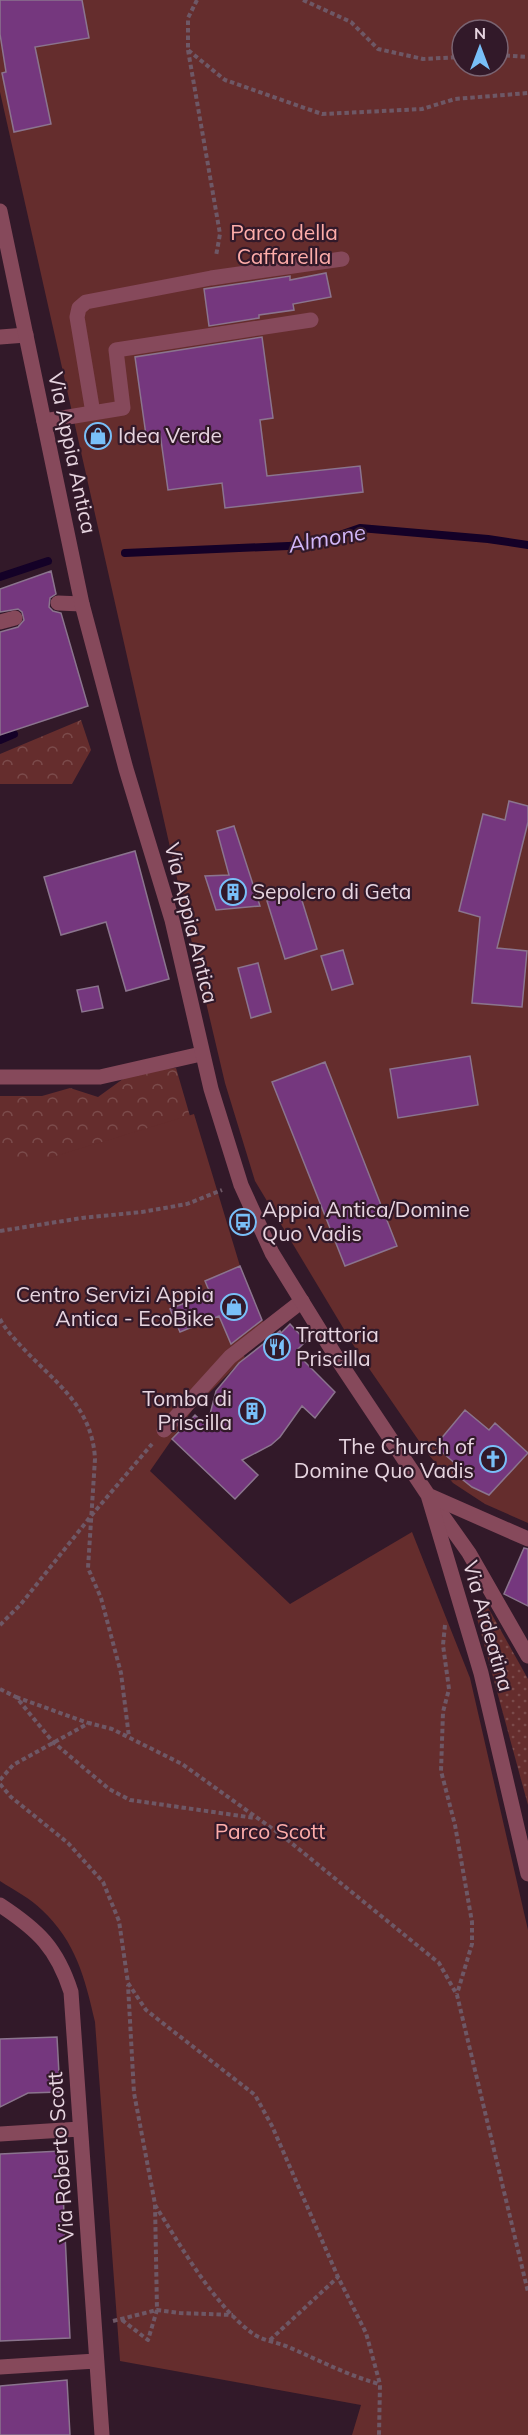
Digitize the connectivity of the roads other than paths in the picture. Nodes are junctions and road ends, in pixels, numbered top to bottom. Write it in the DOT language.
graph roads {
  1 [pos="0,211"];
  2 [pos="342,259"];
  3 [pos="311,320"];
  4 [pos="26,334"];
  5 [pos="0,337"];
  6 [pos="93,413"];
  7 [pos="44,421"];
  8 [pos="58,603"];
  9 [pos="82,604"];
  10 [pos="201,1054"];
  11 [pos="0,1077"];
  12 [pos="302,1301"];
  13 [pos="164,1430"];
  14 [pos="428,1495"];
  15 [pos="528,1539"];
  16 [pos="528,1656"];
  17 [pos="528,1874"];
  18 [pos="0,1905"];
  19 [pos="80,2129"];
  20 [pos="0,2134"];
  21 [pos="96,2361"];
  22 [pos="0,2367"];
  23 [pos="102,2435"];
  1 -- 4 [label="street, Via Appia Antica"];
  2 -- 6 [label="street"];
  3 -- 6 [label="street"];
  4 -- 5 [label="street"];
  4 -- 7 [label="street, Via Appia Antica"];
  6 -- 7 [label="street"];
  7 -- 9 [label="street, Via Appia Antica"];
  8 -- 9 [label="street"];
  9 -- 10 [label="street, Via Appia Antica"];
  10 -- 11 [label="street"];
  10 -- 12 [label="street, Via Appia Antica"];
  12 -- 13 [label="street"];
  12 -- 14 [label="street, Via Appia Antica"];
  14 -- 15 [label="street"];
  14 -- 16 [label="street, Via Appia Antica"];
  14 -- 17 [label="street, Via Ardeatina"];
  18 -- 19 [label="street, Via Roberto Scott"];
  19 -- 20 [label="street"];
  19 -- 21 [label="street, Via Roberto Scott"];
  21 -- 22 [label="street"];
  21 -- 23 [label="street, Via Roberto Scott"];
}
